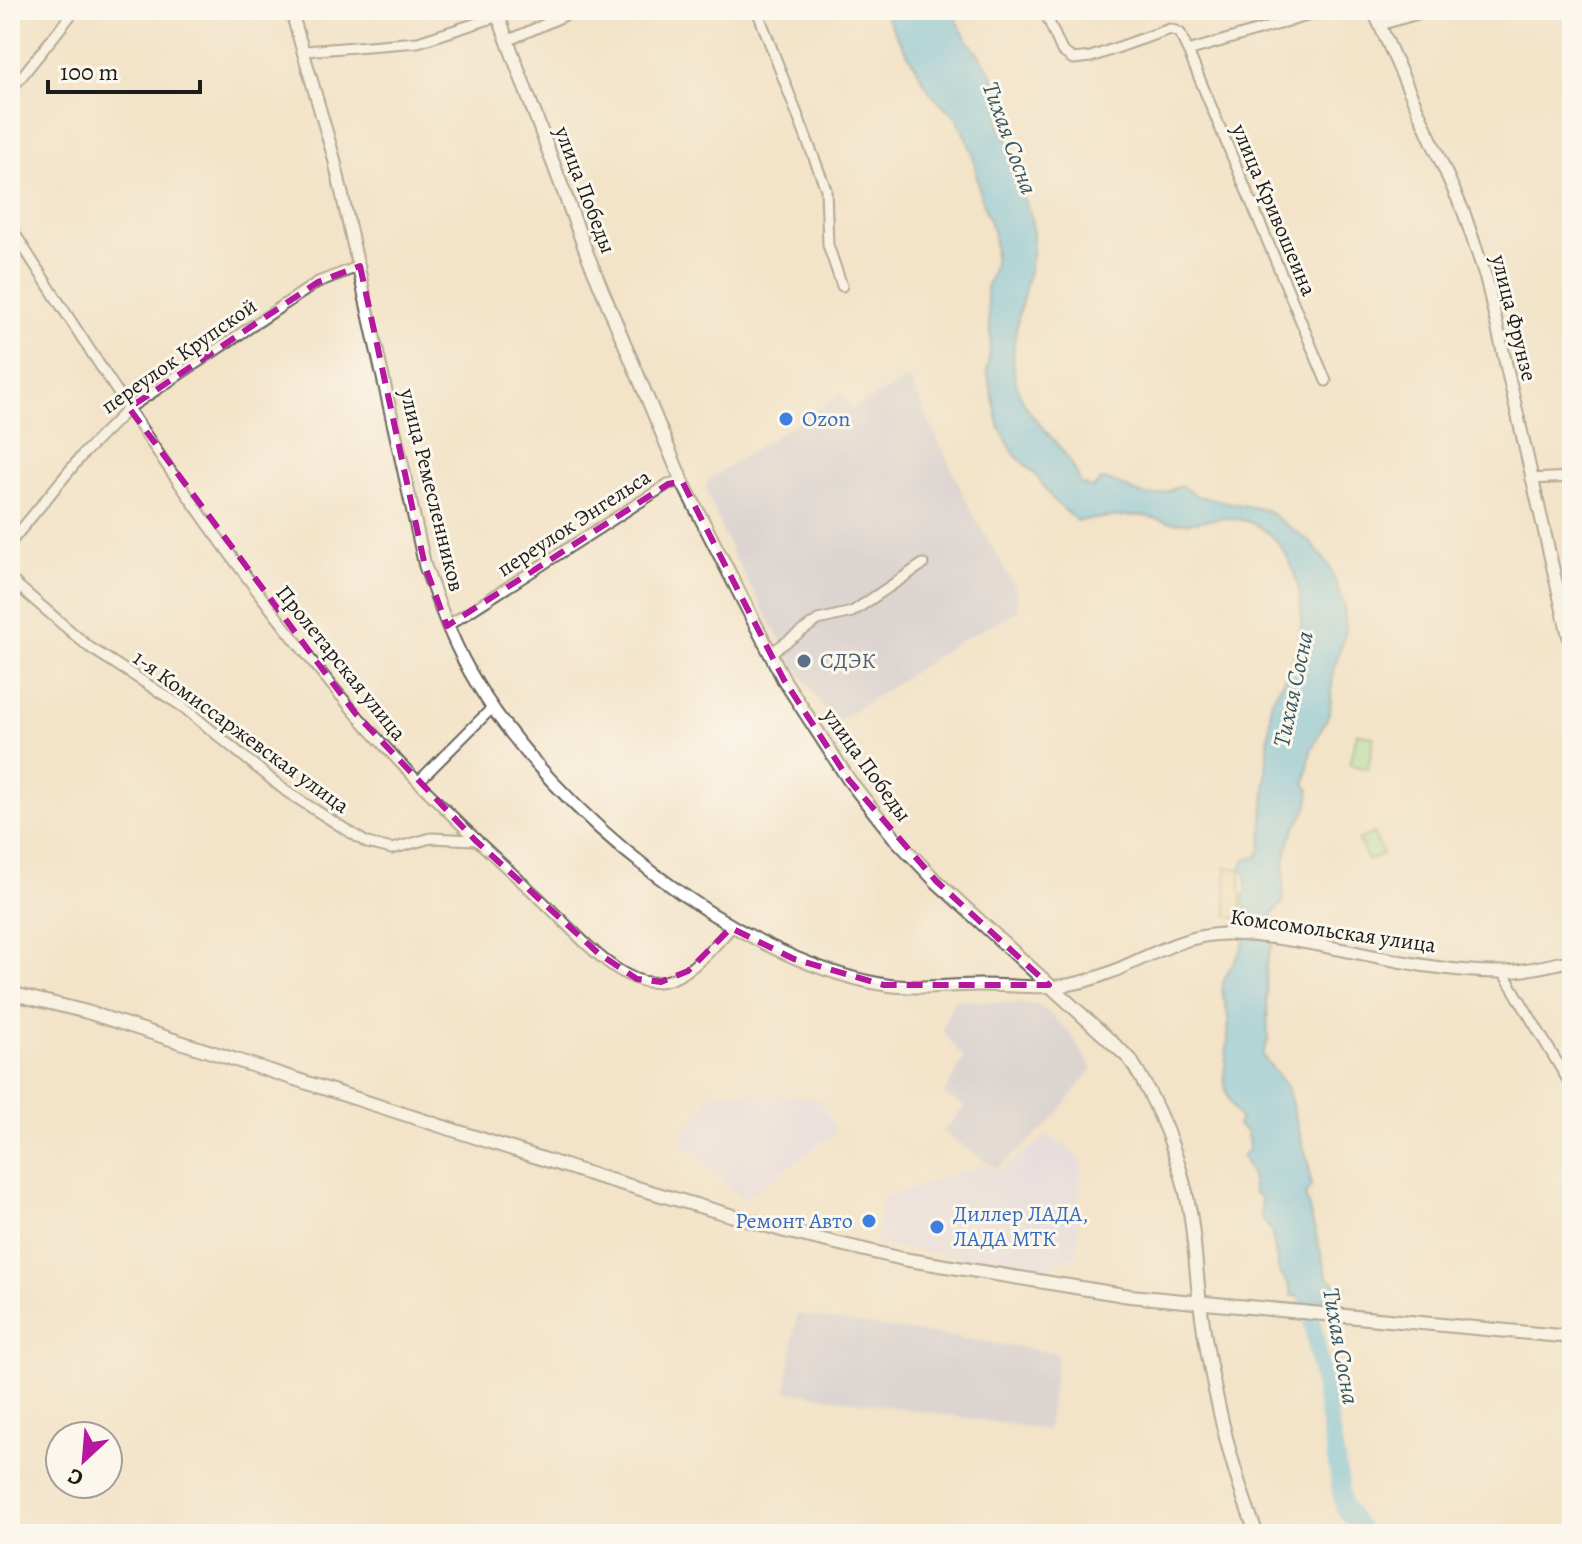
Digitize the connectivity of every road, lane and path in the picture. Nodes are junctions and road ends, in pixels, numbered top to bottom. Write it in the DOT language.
graph roads {
  1 [pos="291,10"];
  2 [pos="577,10"];
  3 [pos="757,10"];
  4 [pos="1044,10"];
  5 [pos="1327,10"];
  6 [pos="1373,10"];
  7 [pos="1431,10"];
  8 [pos="71,12"];
  9 [pos="497,13"];
  10 [pos="1380,25"];
  11 [pos="507,41"];
  12 [pos="305,51"];
  13 [pos="1188,51"];
  14 [pos="10,91"];
  15 [pos="10,226"];
  16 [pos="360,266"];
  17 [pos="842,286"];
  18 [pos="1326,381"];
  19 [pos="129,408"];
  20 [pos="1572,477"];
  21 [pos="1531,479"];
  22 [pos="682,481"];
  23 [pos="10,543"];
  24 [pos="923,564"];
  25 [pos="10,579"];
  26 [pos="447,626"];
  27 [pos="1572,651"];
  28 [pos="769,654"];
  29 [pos="493,707"];
  30 [pos="418,782"];
  31 [pos="475,840"];
  32 [pos="731,928"];
  33 [pos="1572,960"];
  34 [pos="1503,972"];
  35 [pos="1049,985"];
  36 [pos="10,993"];
  37 [pos="1572,1087"];
  38 [pos="1200,1303"];
  39 [pos="1572,1337"];
  40 [pos="1257,1534"];
  1 -- 12 [label="street, улица Ремесленников"];
  2 -- 11 [label="street"];
  3 -- 17 [label="street"];
  4 -- 13 [label="street"];
  5 -- 13 [label="street"];
  6 -- 10 [label="street, улица Фрунзе"];
  7 -- 10 [label="street"];
  8 -- 14 [label="street"];
  9 -- 11 [label="main road, улица Победы"];
  9 -- 12 [label="street"];
  10 -- 21 [label="street, улица Фрунзе"];
  11 -- 22 [label="main road, улица Победы"];
  12 -- 16 [label="street, улица Ремесленников"];
  13 -- 18 [label="street, улица Кривошеина"];
  15 -- 19 [label="street, Пролетарская улица"];
  16 -- 19 [label="street, переулок Крупской"];
  16 -- 26 [label="street, улица Ремесленников"];
  19 -- 23 [label="street, переулок Крупской"];
  19 -- 30 [label="street, Пролетарская улица"];
  20 -- 21 [label="street"];
  21 -- 27 [label="street, улица Фрунзе"];
  22 -- 26 [label="street, переулок Энгельса"];
  22 -- 28 [label="main road, улица Победы"];
  24 -- 28 [label="street"];
  25 -- 31 [label="street, 1-я Комиссаржевская улица"];
  26 -- 29 [label="street, улица Ремесленников"];
  28 -- 35 [label="main road, улица Победы"];
  29 -- 30 [label="street"];
  29 -- 32 [label="street, улица Ремесленников"];
  30 -- 31 [label="street, Пролетарская улица"];
  31 -- 32 [label="street, Пролетарская улица"];
  32 -- 35 [label="street, улица Ремесленников"];
  33 -- 34 [label="street, Комсомольская улица"];
  34 -- 35 [label="street, Комсомольская улица"];
  34 -- 37 [label="street"];
  35 -- 38 [label="main road, улица Победы"];
  36 -- 38 [label="main road"];
  38 -- 39 [label="main road"];
  38 -- 40 [label="main road, улица Победы"];
}
